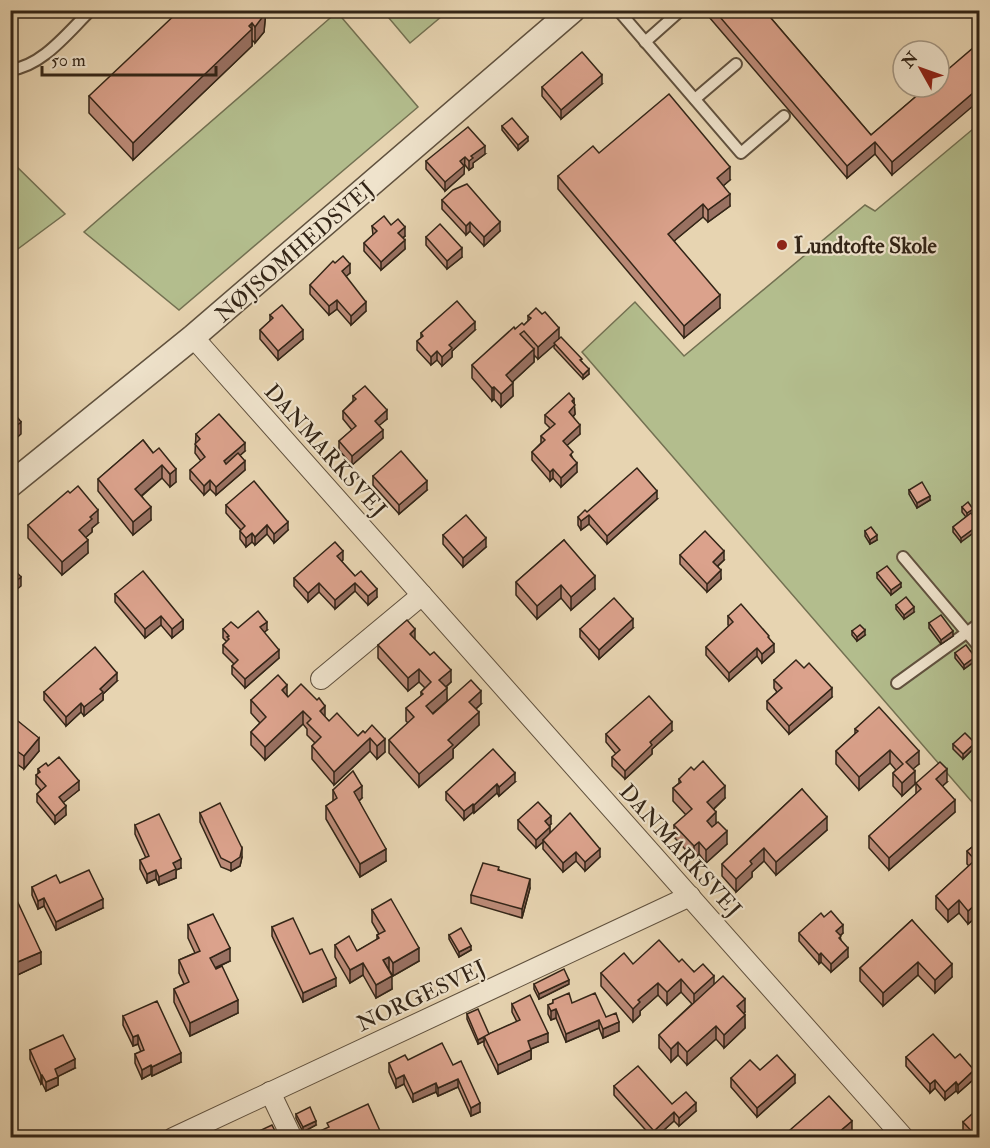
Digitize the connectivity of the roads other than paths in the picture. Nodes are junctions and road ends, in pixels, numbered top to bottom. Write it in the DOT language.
graph roads {
  1 [pos="91,10"];
  2 [pos="573,10"];
  3 [pos="618,10"];
  4 [pos="681,10"];
  5 [pos="645,42"];
  6 [pos="736,64"];
  7 [pos="10,70"];
  8 [pos="695,99"];
  9 [pos="783,116"];
  10 [pos="193,337"];
  11 [pos="10,485"];
  12 [pos="903,557"];
  13 [pos="422,595"];
  14 [pos="980,623"];
  15 [pos="966,633"];
  16 [pos="980,648"];
  17 [pos="321,679"];
  18 [pos="897,683"];
  19 [pos="690,896"];
  20 [pos="270,1092"];
  21 [pos="173,1137"];
  22 [pos="292,1137"];
  23 [pos="904,1137"];
  1 -- 7 [label="lane"];
  2 -- 10 [label="street, NØJSOMHEDSVEJ"];
  3 -- 5 [label="lane"];
  4 -- 5 [label="lane"];
  5 -- 8 [label="lane"];
  6 -- 8 [label="lane"];
  8 -- 9 [label="lane"];
  10 -- 11 [label="street, NØJSOMHEDSVEJ"];
  10 -- 13 [label="street, DANMARKSVEJ"];
  12 -- 15 [label="lane"];
  13 -- 17 [label="street"];
  13 -- 19 [label="street, DANMARKSVEJ"];
  14 -- 15 [label="lane"];
  15 -- 16 [label="lane"];
  15 -- 18 [label="lane"];
  19 -- 20 [label="street, NORGESVEJ"];
  19 -- 23 [label="street, DANMARKSVEJ"];
  20 -- 21 [label="street, NORGESVEJ"];
  20 -- 22 [label="street"];
}
